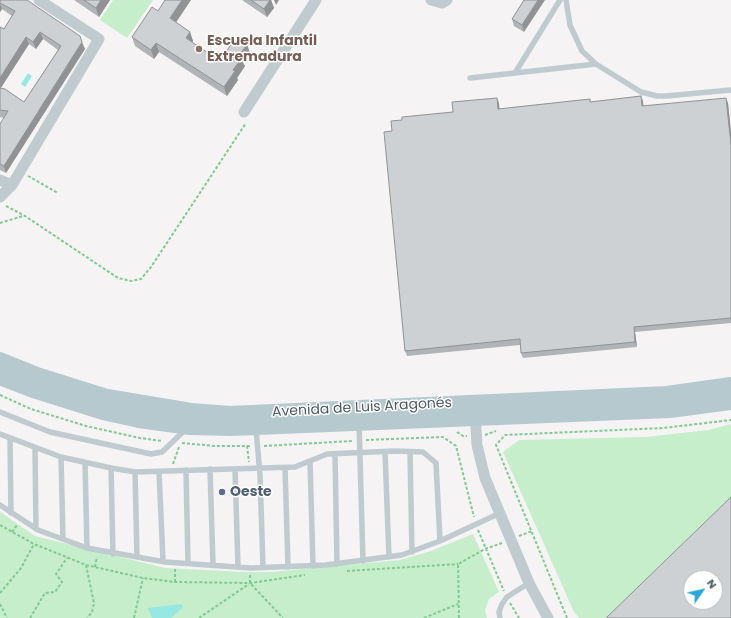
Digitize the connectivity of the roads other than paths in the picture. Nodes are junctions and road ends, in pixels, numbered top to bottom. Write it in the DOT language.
graph roads {
  1 [pos="39,0"];
  2 [pos="316,0"];
  3 [pos="431,0"];
  4 [pos="560,0"];
  5 [pos="566,0"];
  6 [pos="445,2"];
  7 [pos="596,64"];
  8 [pos="514,73"];
  9 [pos="470,78"];
  10 [pos="731,90"];
  11 [pos="244,112"];
  12 [pos="0,180"];
  13 [pos="12,184"];
  14 [pos="0,200"];
  15 [pos="0,361"];
  16 [pos="0,376"];
  17 [pos="731,386"];
  18 [pos="731,401"];
  19 [pos="475,411"];
  20 [pos="0,412"];
  21 [pos="359,423"];
  22 [pos="190,426"];
  23 [pos="256,426"];
  24 [pos="0,434"];
  25 [pos="10,438"];
  26 [pos="34,448"];
  27 [pos="385,452"];
  28 [pos="410,452"];
  29 [pos="359,453"];
  30 [pos="335,454"];
  31 [pos="61,457"];
  32 [pos="310,461"];
  33 [pos="85,463"];
  34 [pos="111,468"];
  35 [pos="285,468"];
  36 [pos="210,469"];
  37 [pos="235,469"];
  38 [pos="260,469"];
  39 [pos="186,470"];
  40 [pos="135,472"];
  41 [pos="159,472"];
  42 [pos="0,505"];
  43 [pos="11,513"];
  44 [pos="498,514"];
  45 [pos="36,529"];
  46 [pos="63,539"];
  47 [pos="440,541"];
  48 [pos="87,548"];
  49 [pos="412,552"];
  50 [pos="113,554"];
  51 [pos="138,557"];
  52 [pos="389,557"];
  53 [pos="163,561"];
  54 [pos="363,561"];
  55 [pos="188,563"];
  56 [pos="337,564"];
  57 [pos="213,565"];
  58 [pos="313,566"];
  59 [pos="238,567"];
  60 [pos="288,567"];
  61 [pos="263,568"];
  62 [pos="529,583"];
  63 [pos="500,618"];
  64 [pos="548,618"];
  1 -- 13 [label="street"];
  2 -- 11 [label="street"];
  3 -- 6 [label="street"];
  4 -- 8 [label="lane"];
  5 -- 7 [label="lane"];
  7 -- 8 [label="lane"];
  7 -- 10 [label="lane"];
  8 -- 9 [label="lane"];
  12 -- 13 [label="street"];
  13 -- 14 [label="street"];
  15 -- 19 [label="main road, Avenida de Luis Aragonés"];
  16 -- 22 [label="main road, Avenida de Luis Aragonés"];
  17 -- 19 [label="main road, Avenida de Luis Aragonés"];
  18 -- 19 [label="main road, Avenida de Luis Aragonés"];
  19 -- 21 [label="main road, Avenida de Luis Aragonés"];
  19 -- 44 [label="street"];
  20 -- 22 [label="lane"];
  21 -- 23 [label="main road, Avenida de Luis Aragonés"];
  21 -- 29 [label="lane"];
  22 -- 23 [label="main road, Avenida de Luis Aragonés"];
  23 -- 38 [label="lane"];
  24 -- 25 [label="lane"];
  25 -- 26 [label="lane"];
  25 -- 43 [label="lane"];
  26 -- 31 [label="lane"];
  26 -- 45 [label="lane"];
  27 -- 28 [label="lane"];
  27 -- 29 [label="lane"];
  27 -- 52 [label="lane"];
  28 -- 47 [label="lane"];
  28 -- 49 [label="lane"];
  29 -- 30 [label="lane"];
  29 -- 54 [label="lane"];
  30 -- 32 [label="lane"];
  30 -- 56 [label="lane"];
  31 -- 33 [label="lane"];
  31 -- 46 [label="lane"];
  32 -- 35 [label="lane"];
  32 -- 58 [label="lane"];
  33 -- 34 [label="lane"];
  33 -- 48 [label="lane"];
  34 -- 40 [label="lane"];
  34 -- 50 [label="lane"];
  35 -- 38 [label="lane"];
  35 -- 60 [label="lane"];
  36 -- 37 [label="lane"];
  36 -- 39 [label="lane"];
  36 -- 57 [label="lane"];
  37 -- 38 [label="lane"];
  37 -- 59 [label="lane"];
  38 -- 61 [label="lane"];
  39 -- 41 [label="lane"];
  39 -- 55 [label="lane"];
  40 -- 41 [label="lane"];
  40 -- 51 [label="lane"];
  41 -- 53 [label="lane"];
  42 -- 43 [label="lane"];
  43 -- 45 [label="lane"];
  44 -- 47 [label="lane"];
  44 -- 62 [label="street"];
  45 -- 46 [label="lane"];
  46 -- 48 [label="lane"];
  47 -- 49 [label="lane"];
  48 -- 50 [label="lane"];
  49 -- 52 [label="lane"];
  50 -- 51 [label="lane"];
  51 -- 53 [label="lane"];
  52 -- 54 [label="lane"];
  53 -- 55 [label="lane"];
  54 -- 56 [label="lane"];
  55 -- 57 [label="lane"];
  56 -- 58 [label="lane"];
  57 -- 59 [label="lane"];
  58 -- 60 [label="lane"];
  59 -- 61 [label="lane"];
  60 -- 61 [label="lane"];
  62 -- 63 [label="lane"];
  62 -- 64 [label="street"];
}
